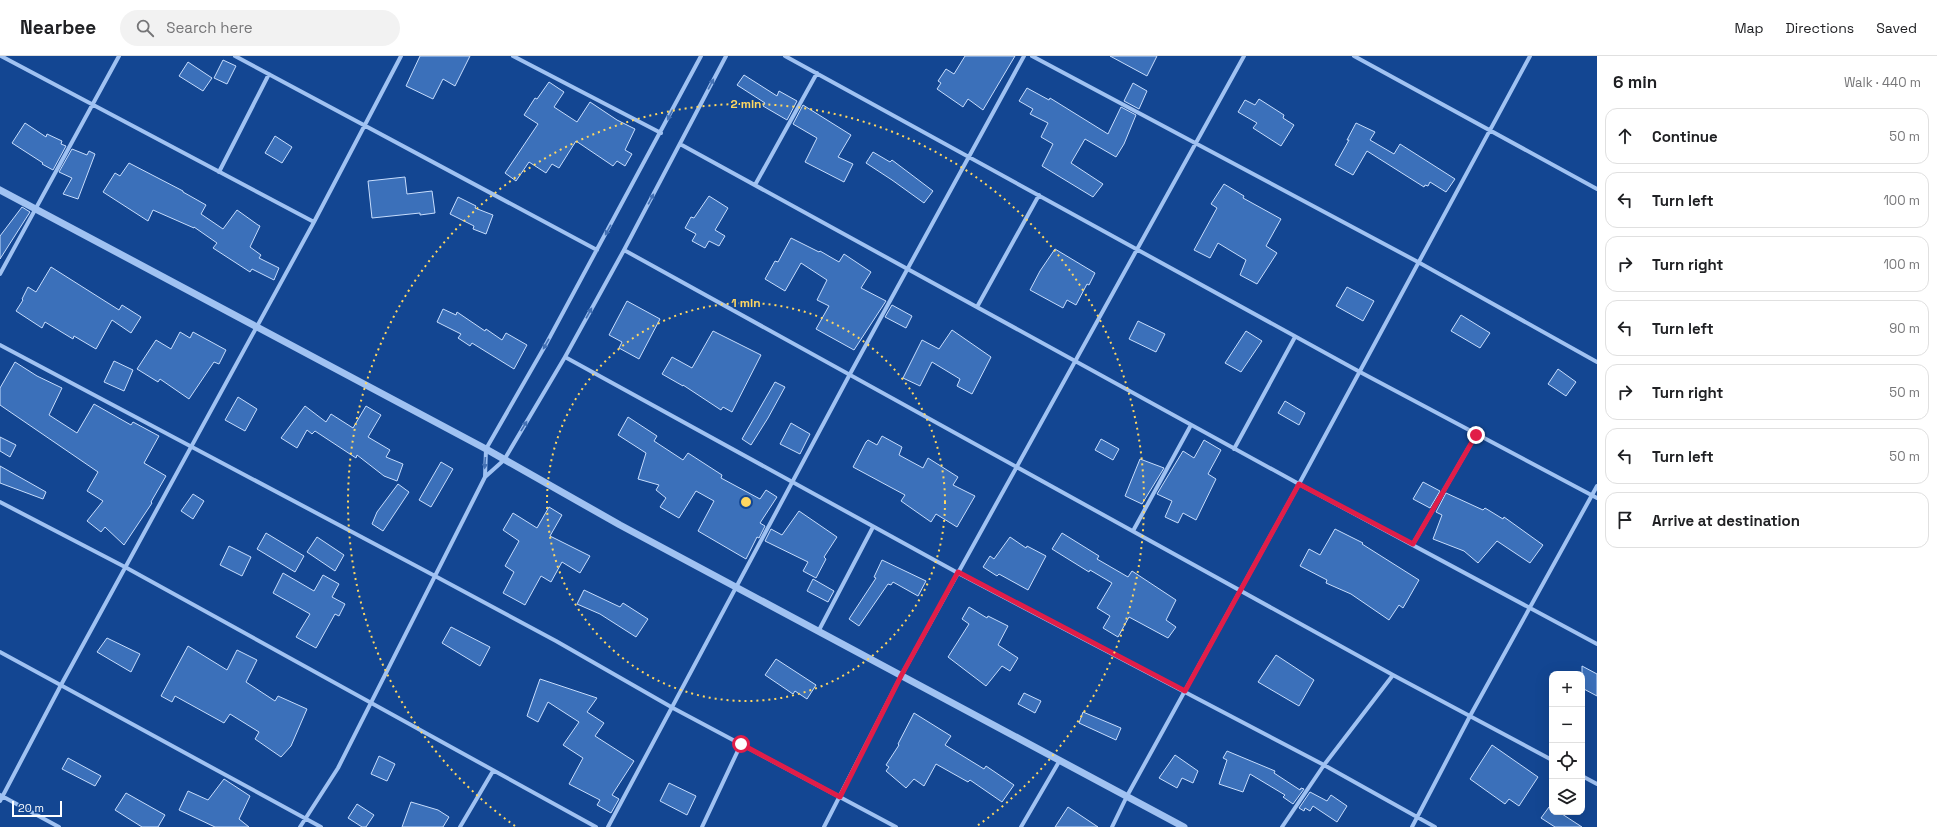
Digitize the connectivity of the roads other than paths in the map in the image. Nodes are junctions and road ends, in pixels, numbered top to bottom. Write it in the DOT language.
graph roads {
  1 [pos="2,56"];
  2 [pos="119,56"];
  3 [pos="235,56"];
  4 [pos="401,56"];
  5 [pos="513,56"];
  6 [pos="701,56"];
  7 [pos="726,56"];
  8 [pos="785,56"];
  9 [pos="1024,56"];
  10 [pos="1032,56"];
  11 [pos="1244,56"];
  12 [pos="1354,56"];
  13 [pos="1530,56"];
  14 [pos="817,73"];
  15 [pos="270,74"];
  16 [pos="92,105"];
  17 [pos="365,126"];
  18 [pos="1491,131"];
  19 [pos="661,133"];
  20 [pos="680,144"];
  21 [pos="1197,145"];
  22 [pos="970,157"];
  23 [pos="219,172"];
  24 [pos="755,185"];
  25 [pos="1597,189"];
  26 [pos="0,190"];
  27 [pos="1039,195"];
  28 [pos="35,209"];
  29 [pos="314,222"];
  30 [pos="1137,249"];
  31 [pos="597,250"];
  32 [pos="624,250"];
  33 [pos="1418,262"];
  34 [pos="907,269"];
  35 [pos="0,274"];
  36 [pos="977,307"];
  37 [pos="256,327"];
  38 [pos="1295,337"];
  39 [pos="0,345"];
  40 [pos="565,357"];
  41 [pos="1075,360"];
  42 [pos="1597,362"];
  43 [pos="1360,372"];
  44 [pos="850,374"];
  45 [pos="1191,425"];
  46 [pos="1476,435"];
  47 [pos="190,447"];
  48 [pos="486,449"];
  49 [pos="1234,449"];
  50 [pos="504,460"];
  51 [pos="1017,466"];
  52 [pos="485,477"];
  53 [pos="792,483"];
  54 [pos="1299,484"];
  55 [pos="1597,486"];
  56 [pos="1592,496"];
  57 [pos="1597,498"];
  58 [pos="0,502"];
  59 [pos="873,527"];
  60 [pos="1133,531"];
  61 [pos="1413,544"];
  62 [pos="125,567"];
  63 [pos="958,572"];
  64 [pos="435,576"];
  65 [pos="736,588"];
  66 [pos="1241,590"];
  67 [pos="1529,609"];
  68 [pos="818,632"];
  69 [pos="1597,644"];
  70 [pos="0,652"];
  71 [pos="1393,675"];
  72 [pos="901,676"];
  73 [pos="61,685"];
  74 [pos="1185,691"];
  75 [pos="371,704"];
  76 [pos="673,708"];
  77 [pos="1470,716"];
  78 [pos="741,744"];
  79 [pos="1549,758"];
  80 [pos="1060,760"];
  81 [pos="1324,765"];
  82 [pos="493,771"];
  83 [pos="1585,778"];
  84 [pos="1597,784"];
  85 [pos="1,796"];
  86 [pos="1127,796"];
  87 [pos="840,797"];
  88 [pos="0,801"];
  89 [pos="1418,817"];
  90 [pos="305,819"];
  91 [pos="59,827"];
  92 [pos="300,827"];
  93 [pos="320,827"];
  94 [pos="460,827"];
  95 [pos="596,827"];
  96 [pos="608,827"];
  97 [pos="702,827"];
  98 [pos="824,827"];
  99 [pos="896,827"];
  100 [pos="1021,827"];
  101 [pos="1112,827"];
  102 [pos="1184,827"];
  103 [pos="1282,827"];
  104 [pos="1412,827"];
  105 [pos="1435,827"];
  1 -- 16 [label="street"];
  2 -- 16 [label="street"];
  3 -- 15 [label="street"];
  4 -- 17 [label="street"];
  5 -- 19 [label="street"];
  6 -- 19 [label="street, one-way"];
  20 -- 7 [label="street, one-way"];
  8 -- 14 [label="street"];
  9 -- 22 [label="street"];
  10 -- 21 [label="street"];
  11 -- 21 [label="street"];
  12 -- 18 [label="street"];
  13 -- 18 [label="street"];
  14 -- 22 [label="street"];
  14 -- 24 [label="street"];
  15 -- 17 [label="street"];
  15 -- 23 [label="street"];
  16 -- 23 [label="street"];
  16 -- 28 [label="street"];
  17 -- 29 [label="street"];
  17 -- 31 [label="street"];
  18 -- 25 [label="street"];
  18 -- 33 [label="street"];
  19 -- 31 [label="street, one-way"];
  20 -- 24 [label="street"];
  32 -- 20 [label="street, one-way"];
  21 -- 30 [label="street"];
  21 -- 33 [label="street"];
  22 -- 27 [label="street"];
  22 -- 34 [label="street"];
  23 -- 29 [label="street"];
  24 -- 34 [label="street"];
  26 -- 28 [label="street"];
  27 -- 30 [label="street"];
  27 -- 36 [label="street"];
  28 -- 35 [label="street"];
  28 -- 37 [label="street"];
  29 -- 37 [label="street"];
  30 -- 38 [label="street"];
  30 -- 41 [label="street"];
  31 -- 48 [label="street, one-way"];
  40 -- 32 [label="street, one-way"];
  32 -- 44 [label="street"];
  33 -- 42 [label="street"];
  33 -- 43 [label="street"];
  34 -- 36 [label="street"];
  34 -- 44 [label="street"];
  36 -- 41 [label="street"];
  37 -- 47 [label="street"];
  37 -- 48 [label="street"];
  38 -- 43 [label="street"];
  38 -- 49 [label="street"];
  39 -- 47 [label="street"];
  50 -- 40 [label="street, one-way"];
  40 -- 53 [label="street"];
  41 -- 45 [label="street"];
  41 -- 51 [label="street"];
  43 -- 46 [label="street"];
  43 -- 54 [label="street"];
  44 -- 51 [label="street"];
  44 -- 53 [label="street"];
  45 -- 49 [label="street"];
  45 -- 60 [label="street"];
  46 -- 56 [label="street"];
  46 -- 61 [label="street"];
  47 -- 62 [label="street"];
  47 -- 64 [label="street"];
  48 -- 50 [label="street"];
  48 -- 52 [label="street, one-way"];
  49 -- 54 [label="street"];
  50 -- 52 [label="street"];
  50 -- 65 [label="street"];
  51 -- 60 [label="street"];
  51 -- 63 [label="street"];
  52 -- 64 [label="street"];
  53 -- 59 [label="street"];
  53 -- 65 [label="street"];
  54 -- 61 [label="street"];
  54 -- 66 [label="street"];
  55 -- 56 [label="street"];
  56 -- 57 [label="street"];
  56 -- 67 [label="street"];
  58 -- 62 [label="street"];
  59 -- 63 [label="street"];
  59 -- 68 [label="street"];
  60 -- 66 [label="street"];
  61 -- 67 [label="street"];
  62 -- 73 [label="street"];
  62 -- 75 [label="street"];
  63 -- 72 [label="street"];
  63 -- 74 [label="street"];
  64 -- 75 [label="street"];
  64 -- 76 [label="street"];
  65 -- 68 [label="street"];
  65 -- 76 [label="street"];
  66 -- 71 [label="street"];
  66 -- 74 [label="street"];
  67 -- 69 [label="street"];
  67 -- 77 [label="street"];
  68 -- 72 [label="street"];
  70 -- 73 [label="street"];
  71 -- 77 [label="street"];
  71 -- 81 [label="street"];
  72 -- 80 [label="street"];
  72 -- 87 [label="street"];
  73 -- 85 [label="street"];
  73 -- 90 [label="street"];
  74 -- 81 [label="street"];
  74 -- 86 [label="street"];
  75 -- 82 [label="street"];
  75 -- 90 [label="street"];
  76 -- 78 [label="street"];
  76 -- 96 [label="street"];
  77 -- 79 [label="street"];
  77 -- 89 [label="street"];
  78 -- 87 [label="street"];
  78 -- 97 [label="street"];
  80 -- 86 [label="street"];
  80 -- 100 [label="street"];
  81 -- 89 [label="street"];
  81 -- 103 [label="street"];
  82 -- 94 [label="street"];
  82 -- 95 [label="street"];
  83 -- 84 [label="street"];
  85 -- 88 [label="street"];
  85 -- 91 [label="street"];
  86 -- 101 [label="street"];
  86 -- 102 [label="street"];
  87 -- 98 [label="street"];
  87 -- 99 [label="street"];
  89 -- 104 [label="street"];
  89 -- 105 [label="street"];
  90 -- 92 [label="street"];
  90 -- 93 [label="street"];
}
